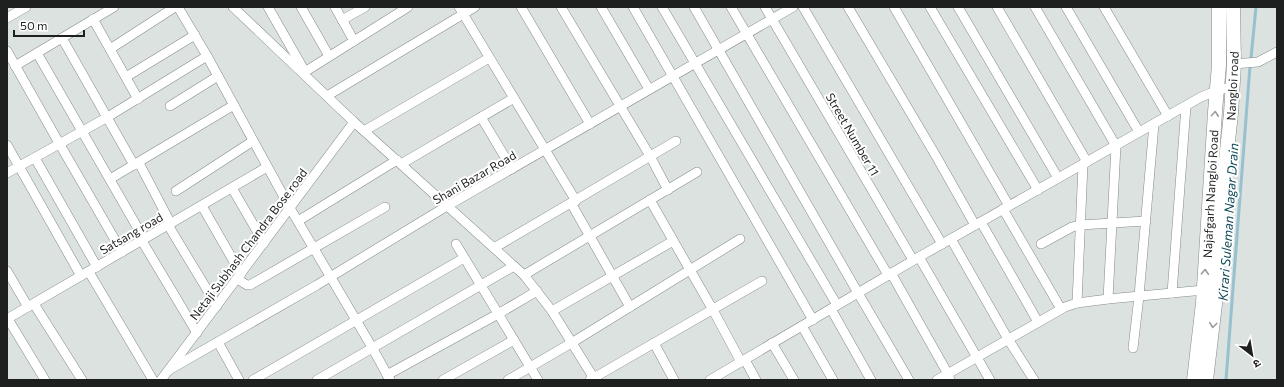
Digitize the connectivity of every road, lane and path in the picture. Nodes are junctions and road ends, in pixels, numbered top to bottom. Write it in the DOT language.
graph roads {
  1 [pos="26,7"];
  2 [pos="114,7"];
  3 [pos="176,7"];
  4 [pos="233,7"];
  5 [pos="268,7"];
  6 [pos="301,7"];
  7 [pos="335,7"];
  8 [pos="365,7"];
  9 [pos="408,7"];
  10 [pos="475,7"];
  11 [pos="521,7"];
  12 [pos="561,7"];
  13 [pos="601,7"];
  14 [pos="633,7"];
  15 [pos="662,7"];
  16 [pos="694,7"];
  17 [pos="730,7"];
  18 [pos="765,7"];
  19 [pos="792,7"];
  20 [pos="803,7"];
  21 [pos="848,7"];
  22 [pos="894,7"];
  23 [pos="930,7"];
  24 [pos="958,7"];
  25 [pos="997,7"];
  26 [pos="1035,7"];
  27 [pos="1066,7"];
  28 [pos="1104,7"];
  29 [pos="1219,7"];
  30 [pos="1233,7"];
  31 [pos="461,11"];
  32 [pos="7,18"];
  33 [pos="93,19"];
  34 [pos="772,19"];
  35 [pos="342,20"];
  36 [pos="746,34"];
  37 [pos="194,35"];
  38 [pos="62,38"];
  39 [pos="354,41"];
  40 [pos="110,49"];
  41 [pos="719,49"];
  42 [pos="7,51"];
  43 [pos="37,52"];
  44 [pos="1277,52"];
  45 [pos="207,56"];
  46 [pos="329,56"];
  47 [pos="489,58"];
  48 [pos="695,63"];
  49 [pos="1234,64"];
  50 [pos="15,66"];
  51 [pos="304,72"];
  52 [pos="126,76"];
  53 [pos="218,76"];
  54 [pos="672,76"];
  55 [pos="1232,88"];
  56 [pos="649,89"];
  57 [pos="1218,90"];
  58 [pos="327,96"];
  59 [pos="514,98"];
  60 [pos="138,99"];
  61 [pos="234,105"];
  62 [pos="170,106"];
  63 [pos="620,106"];
  64 [pos="1186,106"];
  65 [pos="1168,116"];
  66 [pos="481,117"];
  67 [pos="106,118"];
  68 [pos="354,122"];
  69 [pos="590,124"];
  70 [pos="1154,124"];
  71 [pos="82,131"];
  72 [pos="364,131"];
  73 [pos="1139,132"];
  74 [pos="253,141"];
  75 [pos="676,141"];
  76 [pos="59,144"];
  77 [pos="7,145"];
  78 [pos="1116,146"];
  79 [pos="545,150"];
  80 [pos="650,156"];
  81 [pos="34,158"];
  82 [pos="399,162"];
  83 [pos="1085,163"];
  84 [pos="136,164"];
  85 [pos="19,166"];
  86 [pos="267,167"];
  87 [pos="512,169"];
  88 [pos="697,172"];
  89 [pos="7,173"];
  90 [pos="1058,178"];
  91 [pos="110,179"];
  92 [pos="232,188"];
  93 [pos="668,190"];
  94 [pos="1038,190"];
  95 [pos="176,191"];
  96 [pos="650,200"];
  97 [pos="573,202"];
  98 [pos="202,206"];
  99 [pos="447,206"];
  100 [pos="385,207"];
  101 [pos="290,208"];
  102 [pos="1006,208"];
  103 [pos="298,221"];
  104 [pos="1146,221"];
  105 [pos="1112,223"];
  106 [pos="170,224"];
  107 [pos="978,224"];
  108 [pos="1080,225"];
  109 [pos="590,236"];
  110 [pos="740,239"];
  111 [pos="951,239"];
  112 [pos="143,240"];
  113 [pos="673,241"];
  114 [pos="264,243"];
  115 [pos="456,244"];
  116 [pos="942,244"];
  117 [pos="1041,244"];
  118 [pos="494,248"];
  119 [pos="314,249"];
  120 [pos="122,252"];
  121 [pos="464,258"];
  122 [pos="916,259"];
  123 [pos="514,266"];
  124 [pos="7,271"];
  125 [pos="689,271"];
  126 [pos="89,272"];
  127 [pos="890,274"];
  128 [pos="239,276"];
  129 [pos="524,276"];
  130 [pos="613,276"];
  131 [pos="331,277"];
  132 [pos="762,280"];
  133 [pos="481,285"];
  134 [pos="1204,290"];
  135 [pos="537,291"];
  136 [pos="858,293"];
  137 [pos="1172,293"];
  138 [pos="1139,296"];
  139 [pos="1108,299"];
  140 [pos="1077,303"];
  141 [pos="31,306"];
  142 [pos="217,306"];
  143 [pos="630,307"];
  144 [pos="834,307"];
  145 [pos="1061,309"];
  146 [pos="713,310"];
  147 [pos="552,311"];
  148 [pos="498,314"];
  149 [pos="7,319"];
  150 [pos="356,320"];
  151 [pos="813,320"];
  152 [pos="1038,322"];
  153 [pos="802,326"];
  154 [pos="197,333"];
  155 [pos="1008,339"];
  156 [pos="514,340"];
  157 [pos="218,342"];
  158 [pos="573,342"];
  159 [pos="772,343"];
  160 [pos="654,344"];
  161 [pos="1133,348"];
  162 [pos="373,349"];
  163 [pos="977,357"];
  164 [pos="743,361"];
  165 [pos="531,367"];
  166 [pos="169,370"];
  167 [pos="949,377"];
  168 [pos="388,378"];
  169 [pos="593,379"];
  170 [pos="715,379"];
  171 [pos="45,380"];
  172 [pos="82,380"];
  173 [pos="153,380"];
  174 [pos="162,380"];
  175 [pos="239,380"];
  176 [pos="253,380"];
  177 [pos="317,380"];
  178 [pos="443,380"];
  179 [pos="508,380"];
  180 [pos="538,380"];
  181 [pos="674,380"];
  182 [pos="756,380"];
  183 [pos="794,380"];
  184 [pos="832,380"];
  185 [pos="871,380"];
  186 [pos="909,380"];
  187 [pos="937,380"];
  188 [pos="990,380"];
  189 [pos="1034,380"];
  190 [pos="1194,380"];
  191 [pos="1206,380"];
  1 -- 32 [label="street"];
  2 -- 33 [label="street"];
  3 -- 37 [label="street"];
  3 -- 40 [label="street"];
  4 -- 51 [label="street"];
  5 -- 51 [label="street"];
  6 -- 46 [label="street"];
  7 -- 35 [label="street"];
  8 -- 35 [label="street"];
  9 -- 39 [label="street"];
  10 -- 31 [label="street"];
  11 -- 69 [label="street"];
  12 -- 63 [label="street"];
  13 -- 56 [label="street"];
  14 -- 54 [label="street"];
  15 -- 48 [label="street"];
  16 -- 41 [label="street"];
  17 -- 36 [label="street"];
  18 -- 34 [label="street, Street Number 11"];
  19 -- 34 [label="street, Shani Bazar Road"];
  20 -- 116 [label="street"];
  21 -- 107 [label="street"];
  22 -- 102 [label="street"];
  23 -- 94 [label="street"];
  24 -- 90 [label="street"];
  25 -- 83 [label="street"];
  26 -- 78 [label="street"];
  27 -- 73 [label="street"];
  28 -- 65 [label="street"];
  29 -- 57 [label="main road, Najafgarh Nangloi Road"];
  30 -- 49 [label="main road, Nangloi road"];
  31 -- 47 [label="street"];
  31 -- 58 [label="street"];
  33 -- 38 [label="street"];
  33 -- 40 [label="street"];
  34 -- 36 [label="street, Shani Bazar Road"];
  34 -- 122 [label="street, Street Number 11"];
  35 -- 39 [label="street"];
  36 -- 41 [label="street, Shani Bazar Road"];
  36 -- 127 [label="street"];
  37 -- 45 [label="street"];
  37 -- 52 [label="street"];
  38 -- 43 [label="street"];
  38 -- 67 [label="street"];
  39 -- 46 [label="street"];
  40 -- 52 [label="street"];
  41 -- 48 [label="street, Shani Bazar Road"];
  41 -- 136 [label="street"];
  42 -- 50 [label="street"];
  43 -- 50 [label="street"];
  43 -- 71 [label="street"];
  44 -- 49 [label="street"];
  45 -- 53 [label="street"];
  45 -- 60 [label="street"];
  46 -- 51 [label="street"];
  47 -- 59 [label="street"];
  47 -- 72 [label="street"];
  48 -- 54 [label="street, Shani Bazar Road"];
  48 -- 144 [label="street"];
  49 -- 55 [label="main road, Nangloi road"];
  50 -- 76 [label="street"];
  51 -- 58 [label="street"];
  52 -- 60 [label="street"];
  53 -- 61 [label="street"];
  53 -- 62 [label="street"];
  54 -- 56 [label="street, Shani Bazar Road"];
  54 -- 151 [label="street"];
  55 -- 57 [label="street"];
  55 -- 191 [label="main road, Nangloi road, one-way"];
  56 -- 63 [label="street, Shani Bazar Road"];
  57 -- 64 [label="street"];
  134 -- 57 [label="main road, Najafgarh Nangloi Road, one-way"];
  58 -- 68 [label="street"];
  59 -- 66 [label="street"];
  59 -- 79 [label="street"];
  60 -- 67 [label="street"];
  61 -- 74 [label="street"];
  61 -- 84 [label="street"];
  63 -- 69 [label="street, Shani Bazar Road"];
  63 -- 80 [label="street"];
  64 -- 65 [label="street"];
  64 -- 137 [label="street"];
  65 -- 70 [label="street"];
  66 -- 82 [label="street"];
  66 -- 87 [label="street"];
  67 -- 71 [label="street"];
  67 -- 84 [label="street"];
  68 -- 72 [label="street"];
  68 -- 101 [label="street, Netaji Subhash Chandra Bose road"];
  69 -- 79 [label="street, Shani Bazar Road"];
  70 -- 73 [label="street"];
  70 -- 104 [label="street"];
  71 -- 76 [label="street"];
  71 -- 91 [label="street"];
  72 -- 82 [label="street"];
  73 -- 78 [label="street"];
  74 -- 86 [label="street"];
  74 -- 95 [label="street"];
  75 -- 80 [label="street"];
  76 -- 81 [label="street"];
  76 -- 120 [label="street"];
  77 -- 85 [label="street"];
  78 -- 83 [label="street"];
  78 -- 105 [label="street"];
  79 -- 87 [label="street, Shani Bazar Road"];
  79 -- 97 [label="street"];
  80 -- 93 [label="street"];
  80 -- 97 [label="street"];
  81 -- 85 [label="street"];
  81 -- 126 [label="street"];
  82 -- 99 [label="street"];
  82 -- 103 [label="street"];
  83 -- 90 [label="street"];
  83 -- 108 [label="street"];
  84 -- 91 [label="street"];
  84 -- 106 [label="street"];
  85 -- 89 [label="street"];
  85 -- 126 [label="street"];
  86 -- 92 [label="street, Satsang road"];
  86 -- 101 [label="street"];
  87 -- 99 [label="street, Shani Bazar Road"];
  88 -- 93 [label="street"];
  90 -- 94 [label="street"];
  91 -- 112 [label="street"];
  92 -- 98 [label="street, Satsang road"];
  92 -- 114 [label="street"];
  93 -- 96 [label="street"];
  94 -- 102 [label="street"];
  96 -- 109 [label="street"];
  96 -- 113 [label="street"];
  97 -- 109 [label="street"];
  97 -- 118 [label="street"];
  98 -- 106 [label="street, Satsang road"];
  98 -- 128 [label="street"];
  99 -- 118 [label="street"];
  99 -- 131 [label="street, Shani Bazar Road"];
  100 -- 119 [label="street"];
  101 -- 103 [label="street"];
  101 -- 114 [label="street, Netaji Subhash Chandra Bose road"];
  102 -- 107 [label="street"];
  102 -- 145 [label="street"];
  103 -- 119 [label="street"];
  104 -- 105 [label="street"];
  104 -- 138 [label="street"];
  105 -- 108 [label="street"];
  105 -- 139 [label="street"];
  106 -- 112 [label="street, Satsang road"];
  106 -- 142 [label="street"];
  107 -- 111 [label="street"];
  107 -- 152 [label="street"];
  108 -- 117 [label="street"];
  108 -- 140 [label="street"];
  109 -- 129 [label="street"];
  109 -- 130 [label="street"];
  110 -- 125 [label="street"];
  111 -- 116 [label="street"];
  111 -- 155 [label="street"];
  112 -- 120 [label="street, Satsang road"];
  112 -- 154 [label="street"];
  113 -- 125 [label="street"];
  113 -- 130 [label="street"];
  114 -- 128 [label="street, Netaji Subhash Chandra Bose road"];
  115 -- 121 [label="street"];
  116 -- 122 [label="street"];
  118 -- 123 [label="street"];
  119 -- 128 [label="street"];
  119 -- 131 [label="street"];
  120 -- 126 [label="street, Satsang road"];
  121 -- 133 [label="street"];
  121 -- 150 [label="street"];
  122 -- 127 [label="street"];
  122 -- 163 [label="street, Street Number 11"];
  123 -- 129 [label="street"];
  123 -- 133 [label="street"];
  124 -- 141 [label="street"];
  125 -- 143 [label="street"];
  125 -- 146 [label="street"];
  126 -- 141 [label="street, Satsang road"];
  126 -- 173 [label="street"];
  127 -- 136 [label="street"];
  127 -- 167 [label="street"];
  128 -- 142 [label="street, Netaji Subhash Chandra Bose road"];
  129 -- 135 [label="street"];
  130 -- 143 [label="street"];
  130 -- 147 [label="street"];
  131 -- 150 [label="street"];
  131 -- 157 [label="street, Shani Bazar Road"];
  132 -- 146 [label="street"];
  133 -- 148 [label="street"];
  133 -- 162 [label="street"];
  134 -- 137 [label="street"];
  134 -- 190 [label="main road, Najafgarh Nangloi Road"];
  135 -- 147 [label="street"];
  135 -- 148 [label="street"];
  136 -- 144 [label="street"];
  136 -- 186 [label="street"];
  137 -- 138 [label="street"];
  138 -- 139 [label="street"];
  138 -- 161 [label="street"];
  139 -- 140 [label="street"];
  140 -- 145 [label="street"];
  141 -- 149 [label="street, Satsang road"];
  141 -- 172 [label="street"];
  142 -- 154 [label="street, Netaji Subhash Chandra Bose road"];
  143 -- 158 [label="street"];
  144 -- 151 [label="street"];
  144 -- 185 [label="street"];
  145 -- 152 [label="street"];
  146 -- 160 [label="street"];
  146 -- 164 [label="street"];
  147 -- 158 [label="street"];
  148 -- 156 [label="street"];
  148 -- 168 [label="street"];
  149 -- 171 [label="street"];
  150 -- 162 [label="street"];
  150 -- 176 [label="street"];
  151 -- 153 [label="street"];
  152 -- 155 [label="street"];
  153 -- 159 [label="street"];
  153 -- 184 [label="street"];
  154 -- 166 [label="street, Netaji Subhash Chandra Bose road"];
  155 -- 163 [label="street"];
  155 -- 189 [label="street"];
  156 -- 165 [label="street"];
  156 -- 178 [label="street"];
  157 -- 166 [label="street, Shani Bazar Road"];
  157 -- 175 [label="street"];
  158 -- 165 [label="street"];
  158 -- 169 [label="street"];
  159 -- 164 [label="street"];
  159 -- 183 [label="street"];
  160 -- 169 [label="street"];
  160 -- 181 [label="street"];
  162 -- 168 [label="street"];
  162 -- 177 [label="street"];
  163 -- 167 [label="street"];
  163 -- 188 [label="street, Street Number 11"];
  164 -- 170 [label="street"];
  164 -- 182 [label="street"];
  165 -- 179 [label="street"];
  165 -- 180 [label="street"];
  166 -- 174 [label="street, Netaji Subhash Chandra Bose road"];
  167 -- 187 [label="street"];
}
